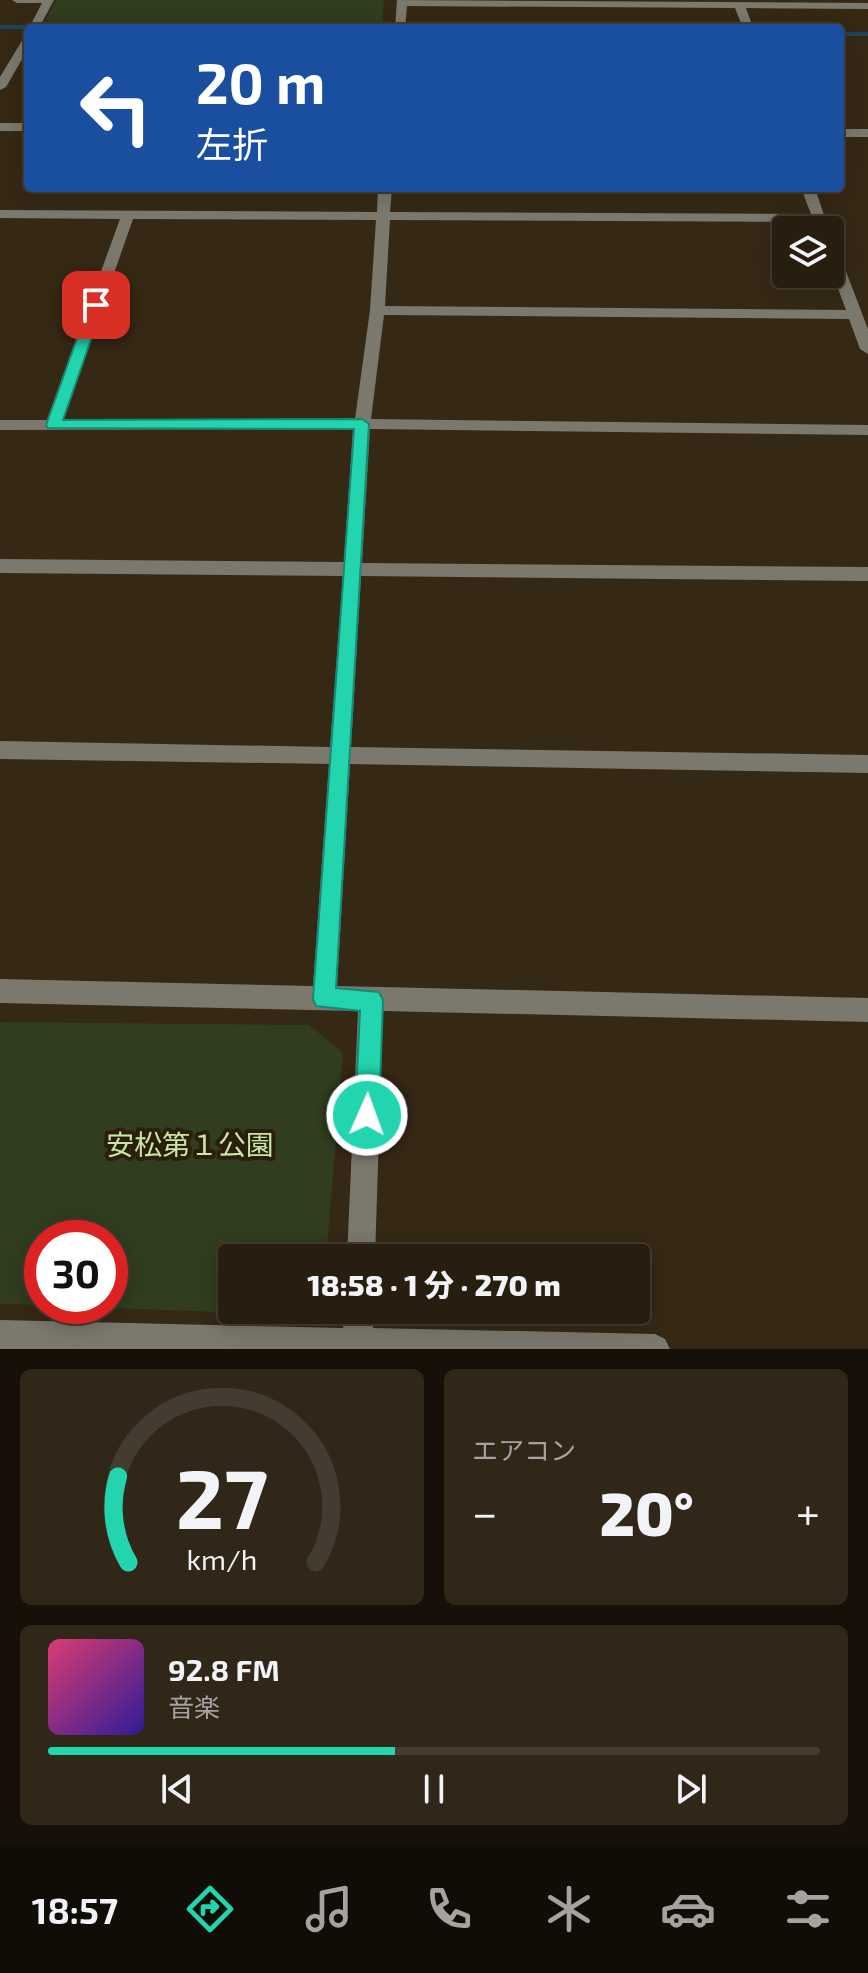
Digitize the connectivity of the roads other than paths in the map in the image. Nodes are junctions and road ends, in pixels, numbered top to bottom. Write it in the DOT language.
graph roads {
  1 [pos="17,0"];
  2 [pos="49,0"];
  3 [pos="402,1"];
  4 [pos="738,3"];
  5 [pos="868,6"];
  6 [pos="36,24"];
  7 [pos="400,24"];
  8 [pos="746,24"];
  9 [pos="0,55"];
  10 [pos="24,55"];
  11 [pos="0,87"];
  12 [pos="0,127"];
  13 [pos="24,127"];
  14 [pos="844,133"];
  15 [pos="868,133"];
  16 [pos="385,192"];
  17 [pos="809,192"];
  18 [pos="0,214"];
  19 [pos="128,214"];
  20 [pos="384,216"];
  21 [pos="818,216"];
  22 [pos="772,223"];
  23 [pos="844,286"];
  24 [pos="377,310"];
  25 [pos="855,315"];
  26 [pos="868,349"];
  27 [pos="362,424"];
  28 [pos="0,425"];
  29 [pos="53,425"];
  30 [pos="868,430"];
  31 [pos="0,566"];
  32 [pos="355,570"];
  33 [pos="868,574"];
  34 [pos="0,750"];
  35 [pos="339,753"];
  36 [pos="868,764"];
  37 [pos="0,991"];
  38 [pos="324,999"];
  39 [pos="371,1000"];
  40 [pos="868,1010"];
  41 [pos="362,1244"];
  42 [pos="358,1324"];
  43 [pos="0,1335"];
  44 [pos="357,1346"];
  45 [pos="655,1349"];
  1 -- 2 [label="street"];
  2 -- 6 [label="street"];
  3 -- 4 [label="street"];
  3 -- 7 [label="street"];
  4 -- 5 [label="street"];
  4 -- 8 [label="street"];
  9 -- 10 [label="street"];
  10 -- 11 [label="street"];
  12 -- 13 [label="street"];
  14 -- 15 [label="street"];
  16 -- 20 [label="street"];
  17 -- 21 [label="street"];
  18 -- 19 [label="street"];
  19 -- 20 [label="street"];
  19 -- 29 [label="street"];
  20 -- 22 [label="street"];
  20 -- 24 [label="street"];
  23 -- 25 [label="street"];
  24 -- 25 [label="street"];
  24 -- 27 [label="street"];
  25 -- 26 [label="street"];
  27 -- 29 [label="street"];
  27 -- 30 [label="street"];
  27 -- 32 [label="street"];
  28 -- 29 [label="street"];
  31 -- 32 [label="street"];
  32 -- 33 [label="street"];
  32 -- 35 [label="street"];
  34 -- 35 [label="street"];
  35 -- 36 [label="street"];
  35 -- 38 [label="street"];
  37 -- 38 [label="street"];
  38 -- 39 [label="street"];
  39 -- 40 [label="street"];
  39 -- 41 [label="street"];
  42 -- 44 [label="street"];
  43 -- 44 [label="street"];
  44 -- 45 [label="street"];
}
